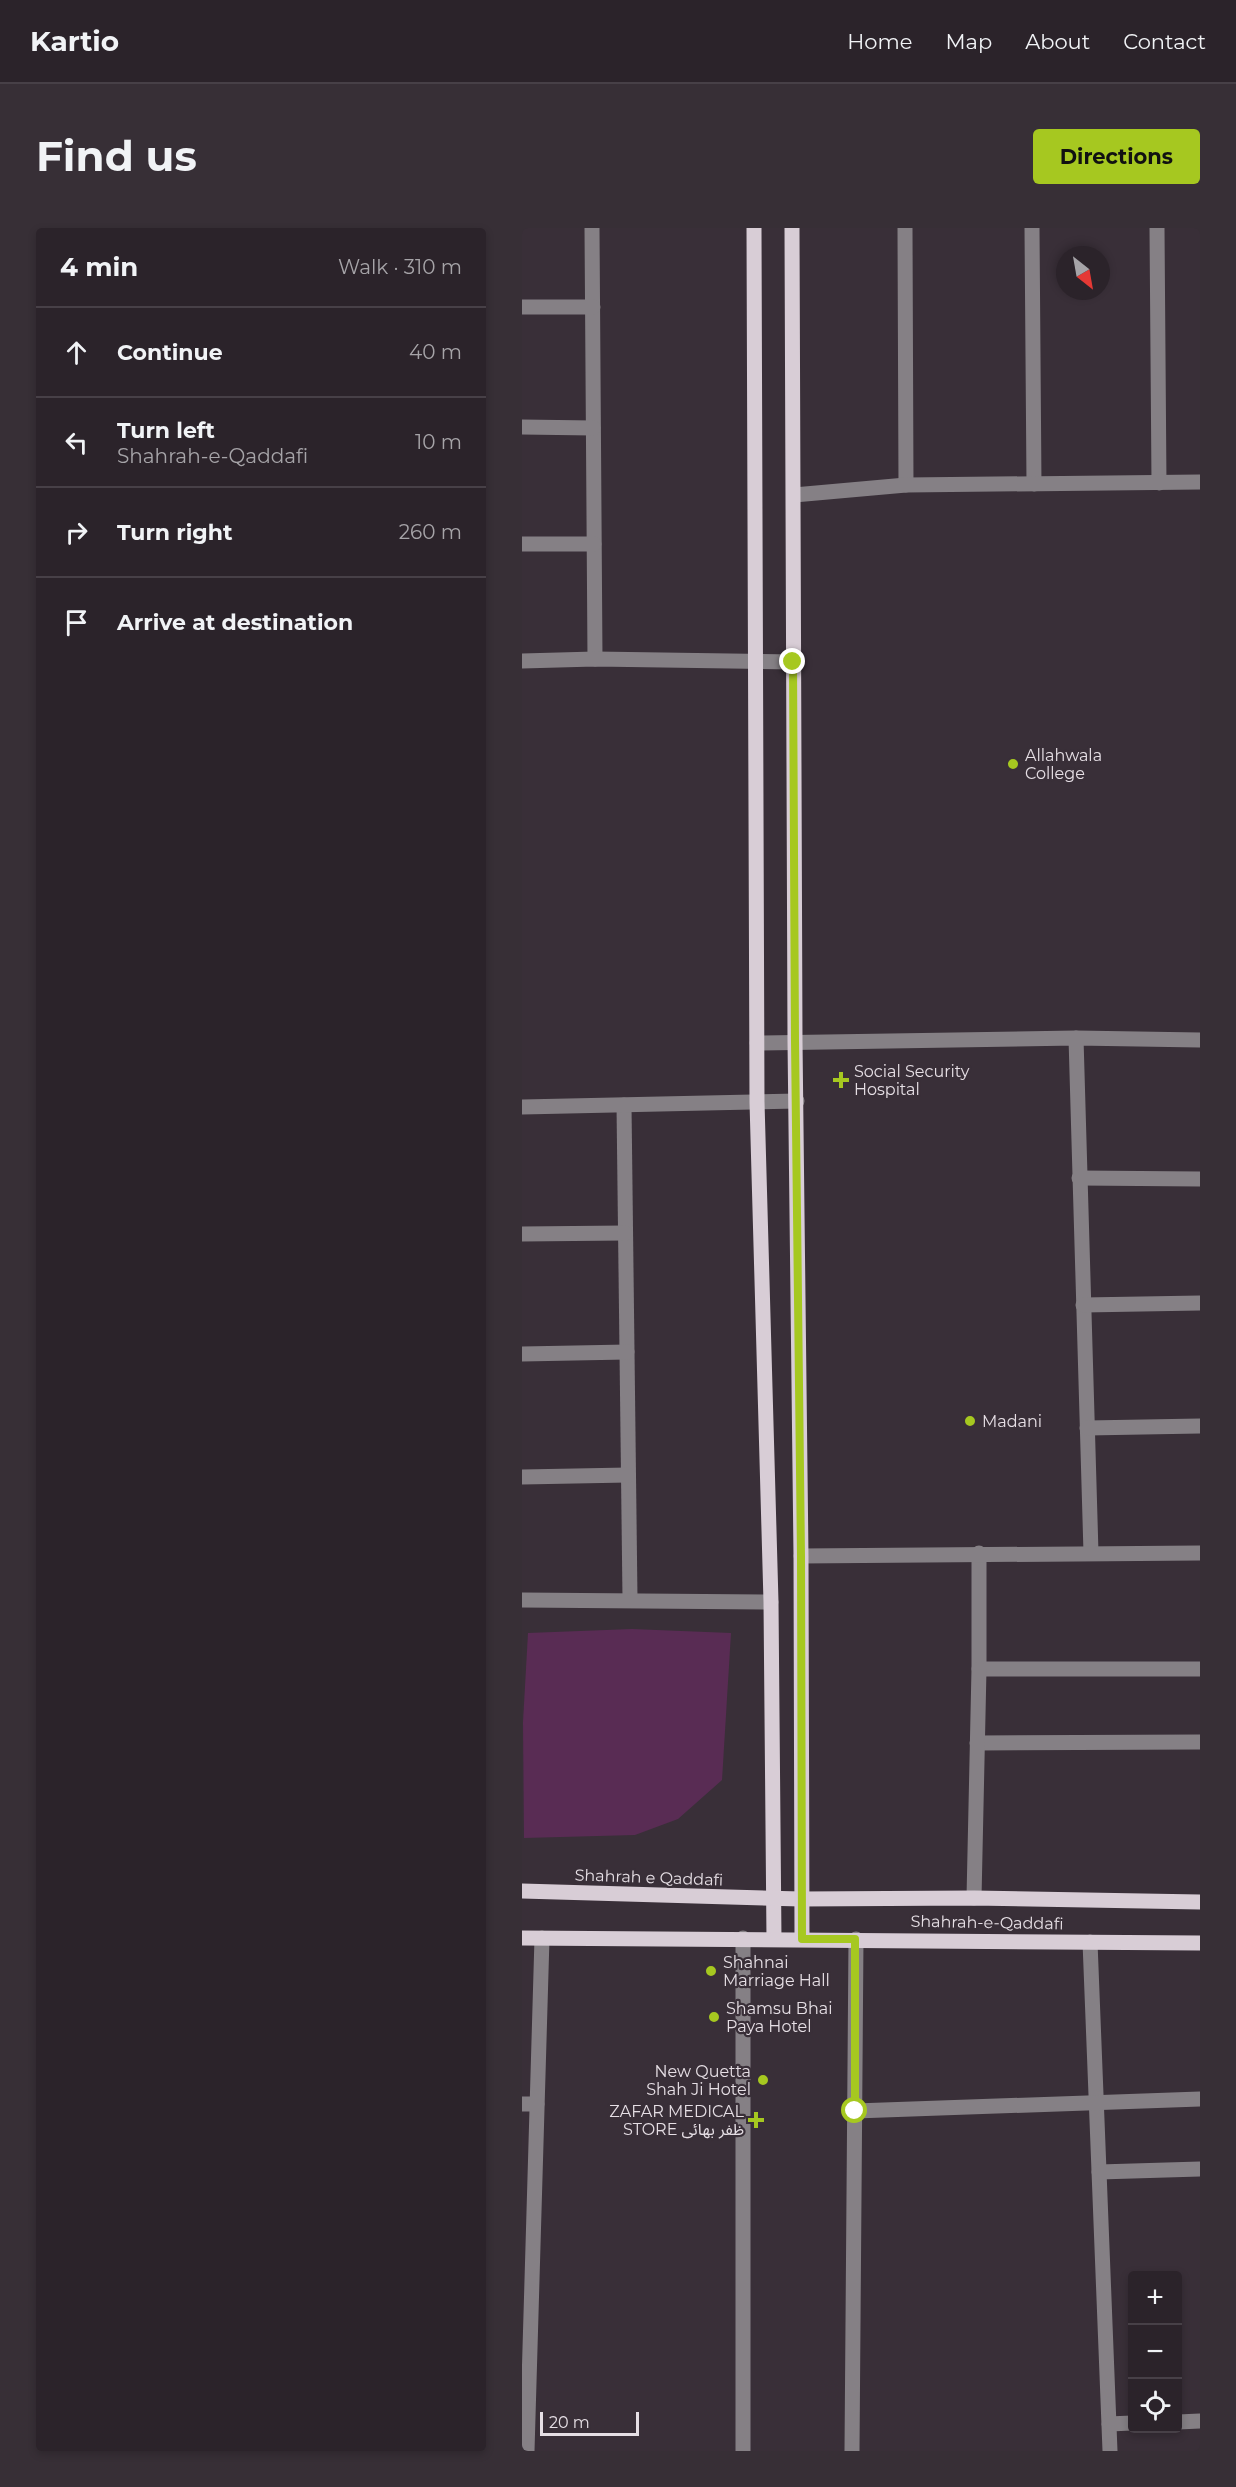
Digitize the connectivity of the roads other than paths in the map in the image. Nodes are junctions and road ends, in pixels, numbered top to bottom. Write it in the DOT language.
graph roads {
  1 [pos="592,228"];
  2 [pos="754,228"];
  3 [pos="792,228"];
  4 [pos="905,228"];
  5 [pos="1032,228"];
  6 [pos="1157,228"];
  7 [pos="522,307"];
  8 [pos="593,307"];
  9 [pos="522,427"];
  10 [pos="593,428"];
  11 [pos="1200,482"];
  12 [pos="1159,483"];
  13 [pos="1034,484"];
  14 [pos="906,485"];
  15 [pos="794,495"];
  16 [pos="522,544"];
  17 [pos="594,544"];
  18 [pos="595,659"];
  19 [pos="522,660"];
  20 [pos="756,662"];
  21 [pos="793,662"];
  22 [pos="1076,1038"];
  23 [pos="1200,1040"];
  24 [pos="795,1041"];
  25 [pos="757,1043"];
  26 [pos="797,1101"];
  27 [pos="757,1102"];
  28 [pos="624,1105"];
  29 [pos="522,1107"];
  30 [pos="1079,1178"];
  31 [pos="1200,1179"];
  32 [pos="625,1233"];
  33 [pos="522,1234"];
  34 [pos="1200,1302"];
  35 [pos="1083,1305"];
  36 [pos="627,1353"];
  37 [pos="522,1354"];
  38 [pos="1200,1426"];
  39 [pos="1087,1428"];
  40 [pos="628,1475"];
  41 [pos="522,1477"];
  42 [pos="1200,1552"];
  43 [pos="979,1553"];
  44 [pos="1091,1553"];
  45 [pos="801,1556"];
  46 [pos="630,1599"];
  47 [pos="522,1600"];
  48 [pos="771,1602"];
  49 [pos="979,1669"];
  50 [pos="1200,1669"];
  51 [pos="1200,1742"];
  52 [pos="977,1743"];
  53 [pos="522,1891"];
  54 [pos="974,1898"];
  55 [pos="774,1899"];
  56 [pos="801,1899"];
  57 [pos="1200,1902"];
  58 [pos="522,1938"];
  59 [pos="542,1938"];
  60 [pos="742,1938"];
  61 [pos="774,1939"];
  62 [pos="802,1939"];
  63 [pos="855,1939"];
  64 [pos="1090,1942"];
  65 [pos="1200,1943"];
  66 [pos="1200,2100"];
  67 [pos="1097,2103"];
  68 [pos="530,2104"];
  69 [pos="855,2111"];
  70 [pos="1200,2169"];
  71 [pos="1100,2172"];
  72 [pos="528,2227"];
  73 [pos="526,2345"];
  74 [pos="525,2412"];
  75 [pos="1200,2421"];
  76 [pos="1182,2422"];
  77 [pos="1128,2423"];
  78 [pos="1109,2424"];
  79 [pos="527,2451"];
  80 [pos="743,2451"];
  81 [pos="852,2451"];
  82 [pos="1110,2451"];
  1 -- 8 [label="street"];
  2 -- 20 [label="main road"];
  3 -- 15 [label="main road"];
  4 -- 14 [label="street"];
  5 -- 13 [label="street"];
  6 -- 12 [label="street"];
  7 -- 8 [label="street"];
  8 -- 10 [label="street"];
  9 -- 10 [label="street"];
  10 -- 17 [label="street"];
  11 -- 12 [label="street"];
  12 -- 13 [label="street"];
  13 -- 14 [label="street"];
  14 -- 15 [label="street"];
  15 -- 21 [label="main road"];
  16 -- 17 [label="street"];
  17 -- 18 [label="street"];
  18 -- 19 [label="street"];
  18 -- 20 [label="street"];
  20 -- 21 [label="street"];
  20 -- 25 [label="main road"];
  21 -- 24 [label="main road"];
  22 -- 23 [label="street"];
  22 -- 24 [label="street"];
  22 -- 30 [label="street"];
  24 -- 25 [label="street"];
  24 -- 26 [label="main road"];
  25 -- 27 [label="main road"];
  26 -- 27 [label="street"];
  26 -- 45 [label="main road"];
  27 -- 28 [label="street"];
  27 -- 48 [label="main road"];
  28 -- 29 [label="street"];
  28 -- 32 [label="street"];
  30 -- 31 [label="street"];
  30 -- 35 [label="street"];
  32 -- 33 [label="street"];
  32 -- 36 [label="street"];
  34 -- 35 [label="street"];
  35 -- 39 [label="street"];
  36 -- 37 [label="street"];
  36 -- 40 [label="street"];
  38 -- 39 [label="street"];
  39 -- 44 [label="street"];
  40 -- 41 [label="street"];
  40 -- 46 [label="street"];
  42 -- 44 [label="street"];
  43 -- 44 [label="street"];
  43 -- 45 [label="street"];
  43 -- 49 [label="street"];
  45 -- 56 [label="main road"];
  46 -- 47 [label="street"];
  46 -- 48 [label="street"];
  48 -- 55 [label="main road"];
  49 -- 50 [label="street"];
  49 -- 52 [label="street"];
  51 -- 52 [label="street"];
  52 -- 54 [label="street"];
  53 -- 55 [label="main road, Shahrah e Qaddafi"];
  54 -- 56 [label="main road, Shahrah-e-Qaddafi"];
  54 -- 57 [label="main road, Shahrah-e-Qaddafi"];
  55 -- 56 [label="main road, Shahrah-e-Qaddafi"];
  55 -- 61 [label="main road"];
  56 -- 62 [label="main road"];
  58 -- 59 [label="main road"];
  59 -- 60 [label="main road"];
  59 -- 68 [label="street"];
  60 -- 61 [label="main road"];
  60 -- 80 [label="street"];
  61 -- 62 [label="main road, Shahrah-e-Qaddafi"];
  62 -- 63 [label="main road, Shahrah-e-Qaddafi"];
  63 -- 64 [label="main road, Shahrah-e-Qaddafi"];
  63 -- 69 [label="street"];
  64 -- 65 [label="main road, Shahrah-e-Qaddafi"];
  64 -- 67 [label="street"];
  66 -- 67 [label="street"];
  67 -- 69 [label="street"];
  67 -- 71 [label="street"];
  68 -- 72 [label="street"];
  69 -- 81 [label="street"];
  70 -- 71 [label="street"];
  71 -- 78 [label="street"];
  72 -- 73 [label="street"];
  73 -- 74 [label="street"];
  74 -- 79 [label="street"];
  75 -- 76 [label="street"];
  77 -- 78 [label="street"];
  78 -- 82 [label="street"];
}
